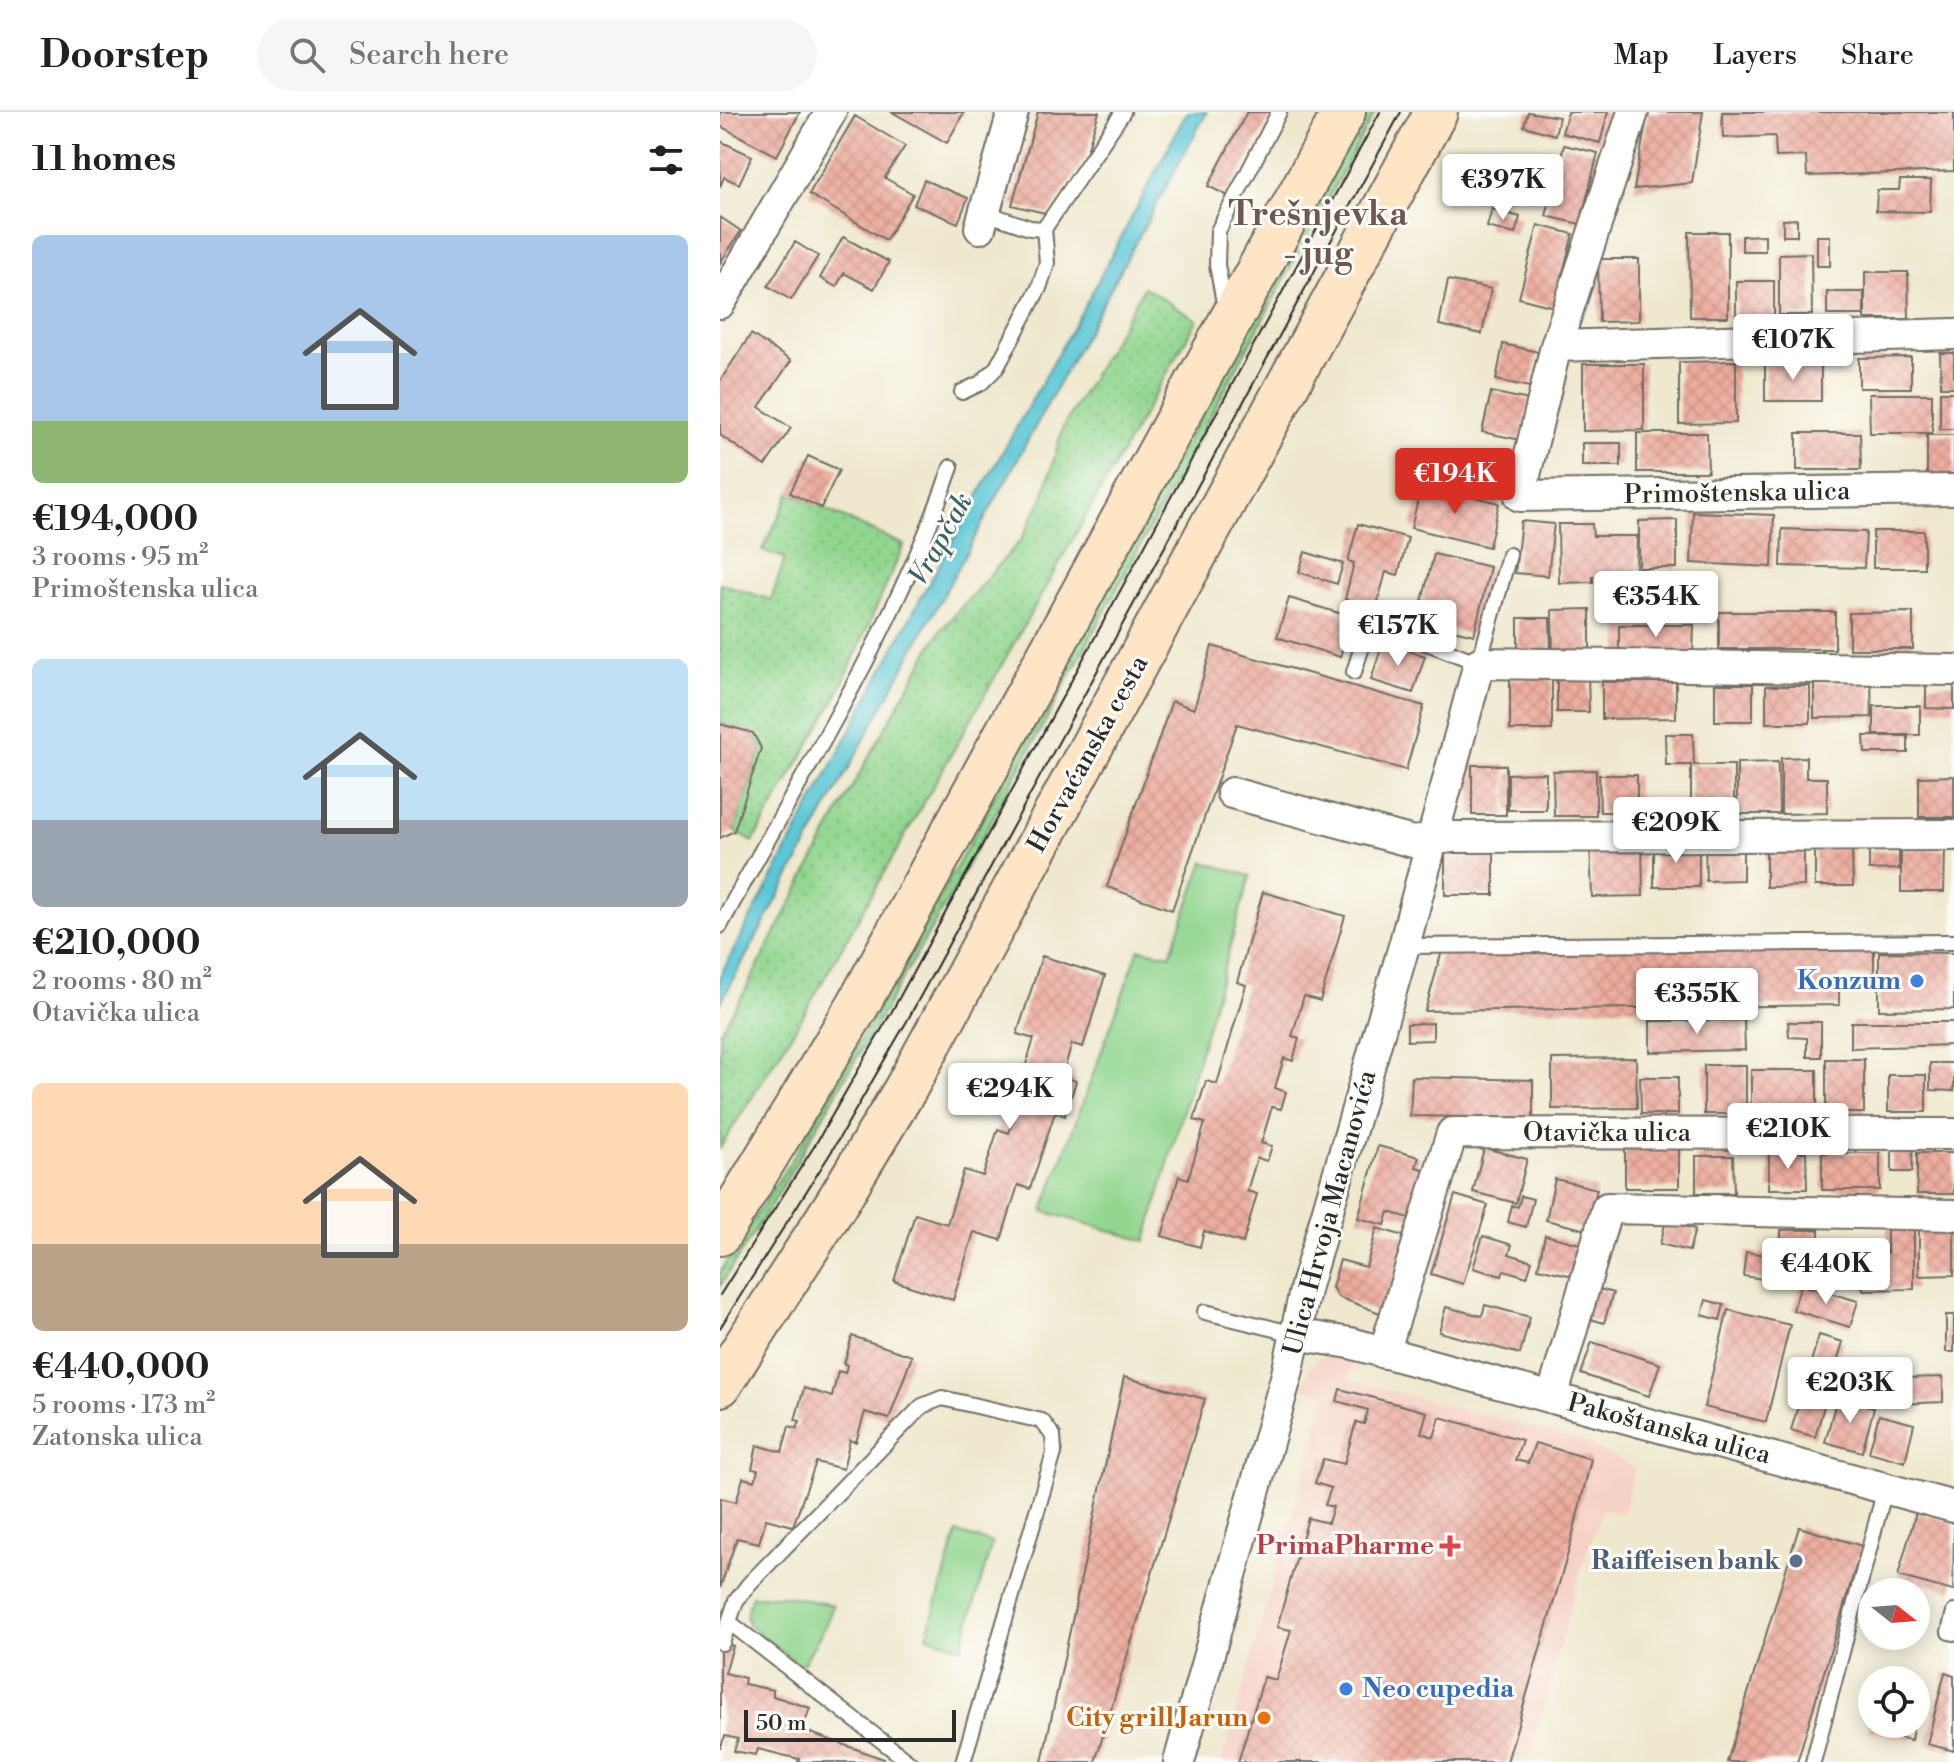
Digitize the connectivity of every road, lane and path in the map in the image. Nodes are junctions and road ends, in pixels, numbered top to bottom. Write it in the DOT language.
graph roads {
  1 [pos="831,112"];
  2 [pos="1013,112"];
  3 [pos="1123,112"];
  4 [pos="1279,112"];
  5 [pos="1344,112"];
  6 [pos="1436,112"];
  7 [pos="1633,112"];
  8 [pos="983,220"];
  9 [pos="1044,229"];
  10 [pos="720,303"];
  11 [pos="1228,327"];
  12 [pos="1954,334"];
  13 [pos="1556,346"];
  14 [pos="962,392"];
  15 [pos="951,467"];
  16 [pos="1954,490"];
  17 [pos="1509,555"];
  18 [pos="1479,663"];
  19 [pos="1954,670"];
  20 [pos="1354,672"];
  21 [pos="1232,793"];
  22 [pos="1954,835"];
  23 [pos="1432,840"];
  24 [pos="720,926"];
  25 [pos="1954,942"];
  26 [pos="1404,946"];
  27 [pos="1954,1134"];
  28 [pos="1954,1215"];
  29 [pos="720,1234"];
  30 [pos="1205,1312"];
  31 [pos="1295,1334"];
  32 [pos="1384,1353"];
  33 [pos="720,1385"];
  34 [pos="1552,1398"];
  35 [pos="1885,1489"];
  36 [pos="1954,1507"];
  37 [pos="1954,1612"];
  38 [pos="729,1622"];
  39 [pos="1954,1633"];
  40 [pos="722,1643"];
  41 [pos="909,1762"];
  42 [pos="963,1762"];
  43 [pos="1179,1762"];
  44 [pos="1813,1762"];
  1 -- 10 [label="street"];
  2 -- 8 [label="street"];
  3 -- 9 [label="lane"];
  4 -- 11 [label="lane"];
  5 -- 11 [label="street"];
  6 -- 33 [label="street, Horvaćanska cesta"];
  7 -- 13 [label="street"];
  8 -- 9 [label="lane"];
  9 -- 14 [label="lane"];
  11 -- 29 [label="street"];
  12 -- 13 [label="street"];
  13 -- 16 [label="street, Primoštenska ulica"];
  15 -- 24 [label="lane"];
  17 -- 18 [label="lane"];
  18 -- 19 [label="street"];
  18 -- 20 [label="lane"];
  18 -- 23 [label="street, Ulica Hrvoja Macanovića"];
  21 -- 23 [label="street"];
  22 -- 23 [label="street"];
  23 -- 26 [label="street, Ulica Hrvoja Macanovića"];
  25 -- 26 [label="lane"];
  26 -- 31 [label="street, Ulica Hrvoja Macanovića"];
  27 -- 32 [label="street, Otavička ulica"];
  28 -- 34 [label="street"];
  30 -- 31 [label="lane"];
  31 -- 32 [label="street, Pakoštanska ulica"];
  31 -- 43 [label="street, Ulica Hrvoja Macanovića"];
  32 -- 34 [label="street, Pakoštanska ulica"];
  34 -- 35 [label="street, Pakoštanska ulica"];
  35 -- 36 [label="street, Pakoštanska ulica"];
  35 -- 44 [label="lane"];
  37 -- 39 [label="lane"];
  38 -- 40 [label="lane"];
  38 -- 41 [label="lane"];
  38 -- 42 [label="lane"];
}
